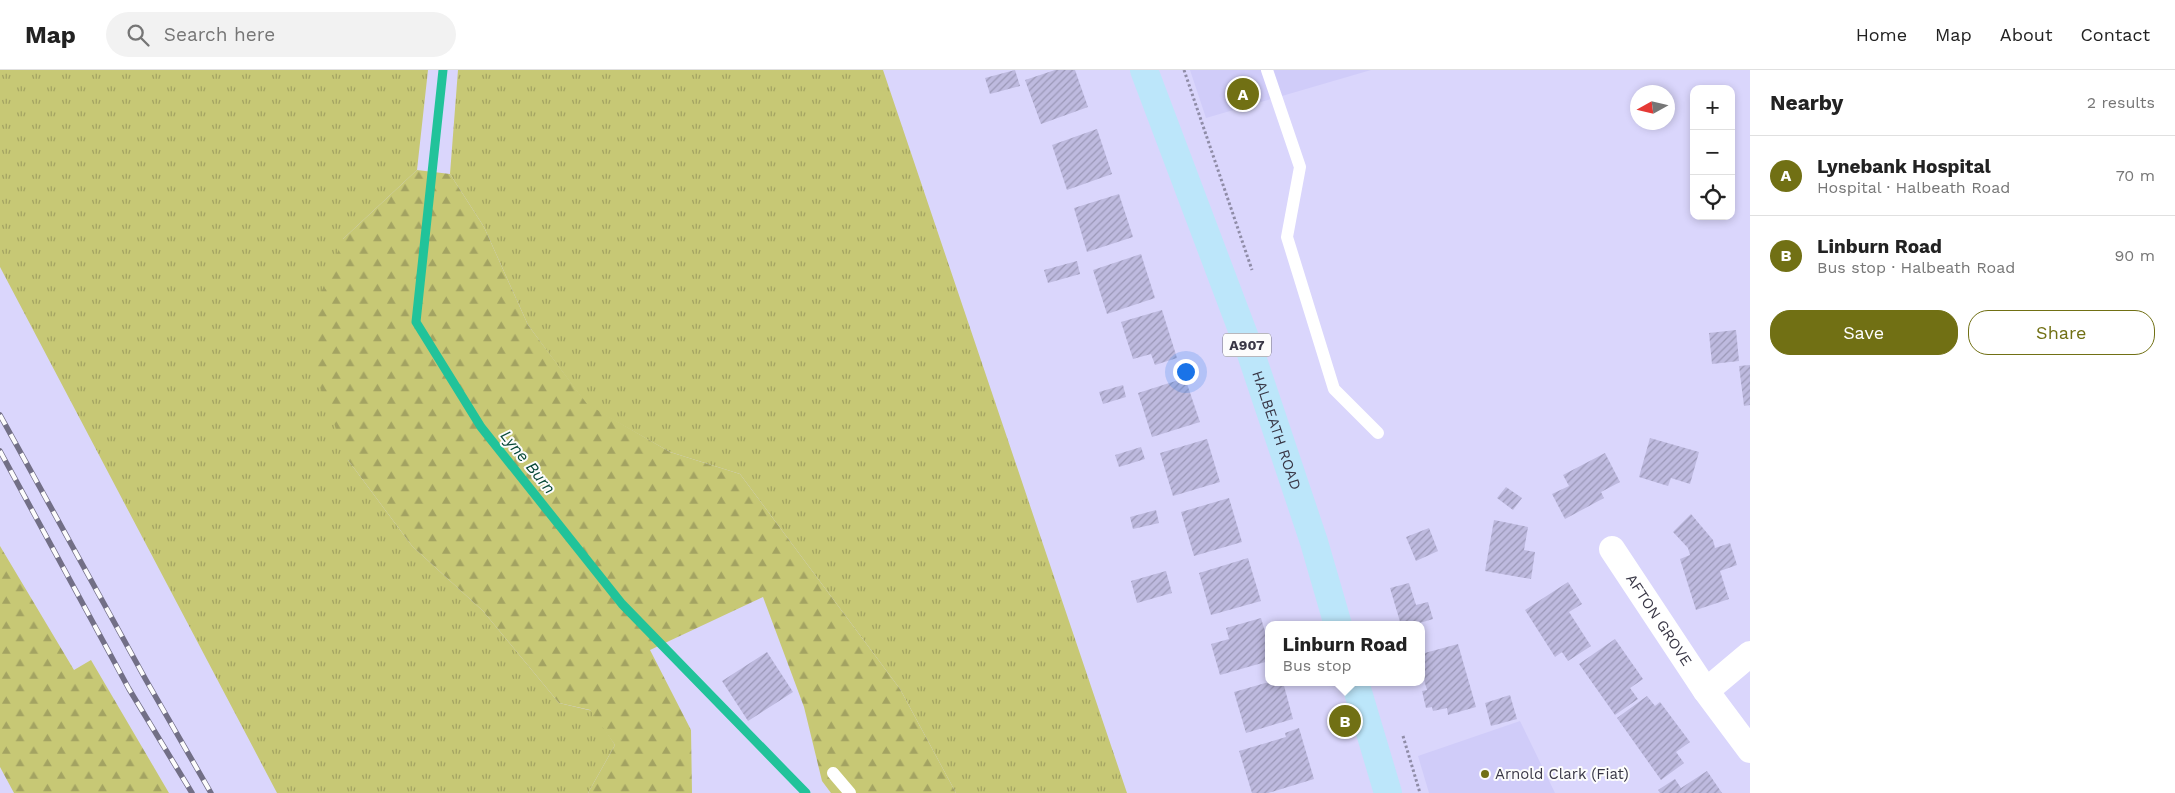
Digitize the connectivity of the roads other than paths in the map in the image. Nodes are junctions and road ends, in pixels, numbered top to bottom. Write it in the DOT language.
graph roads {
  1 [pos="1144,70"];
  2 [pos="1267,70"];
  3 [pos="1378,433"];
  4 [pos="1612,549"];
  5 [pos="1337,621"];
  6 [pos="1750,654"];
  7 [pos="1356,686"];
  8 [pos="1706,691"];
  9 [pos="1750,750"];
  10 [pos="833,774"];
  11 [pos="850,793"];
  12 [pos="1388,793"];
  1 -- 5 [label="main road, HALBEATH ROAD / A907"];
  2 -- 3 [label="lane"];
  4 -- 8 [label="street, AFTON GROVE"];
  6 -- 8 [label="street"];
  7 -- 12 [label="main road"];
  8 -- 9 [label="street, AFTON GROVE"];
  10 -- 11 [label="lane"];
}
